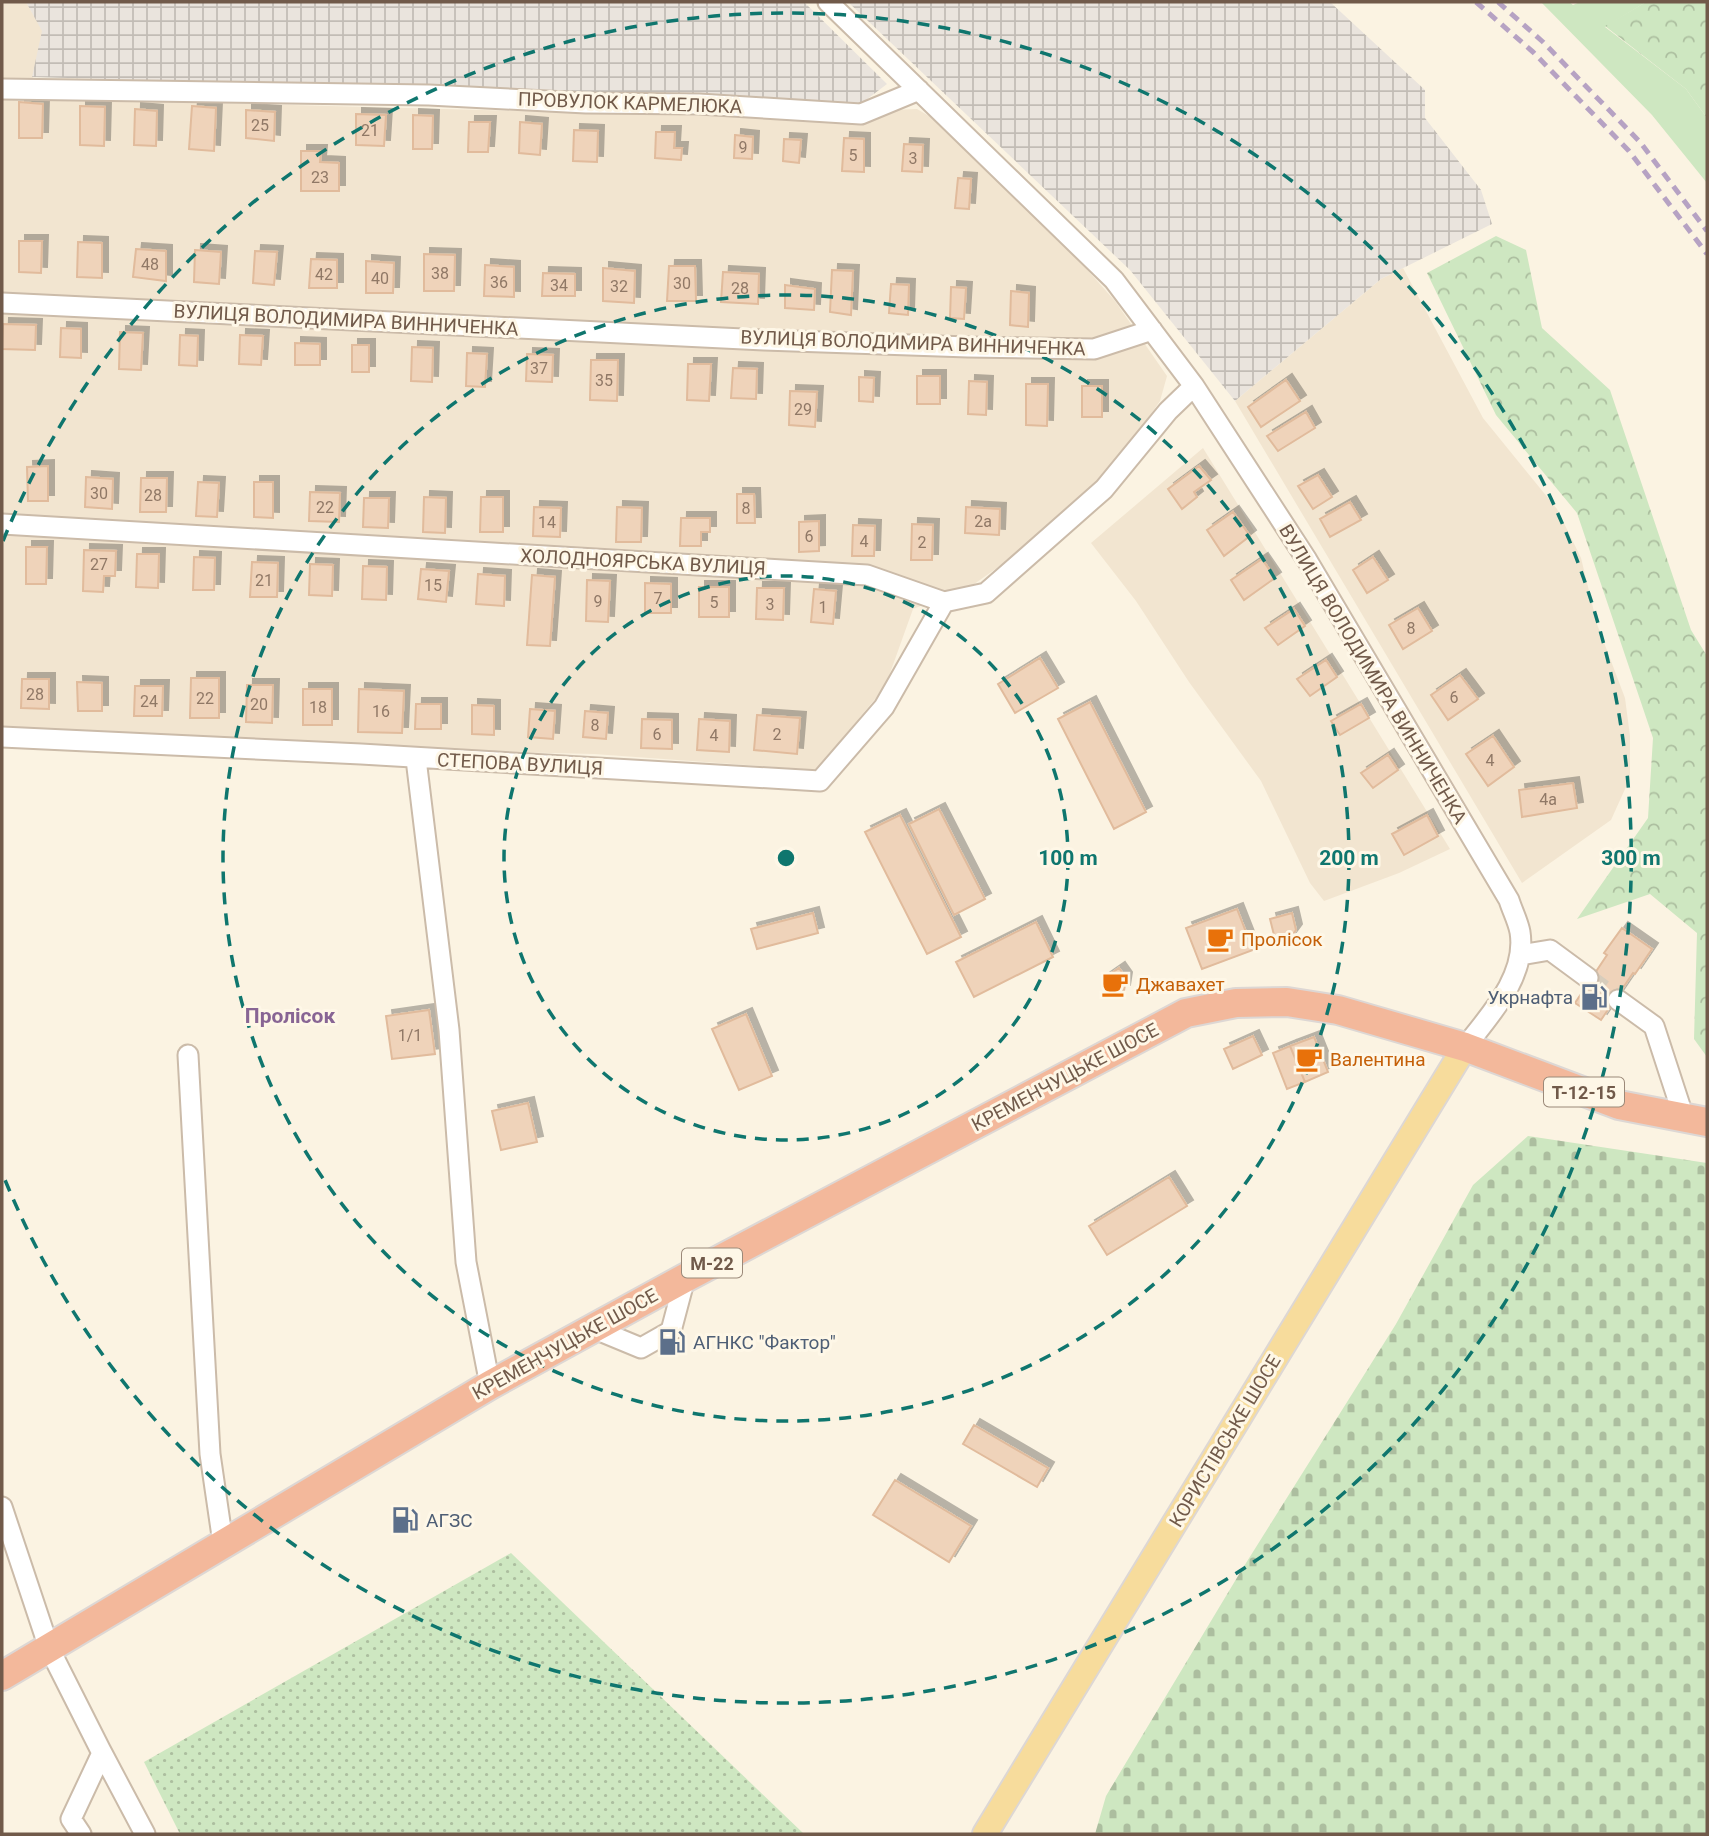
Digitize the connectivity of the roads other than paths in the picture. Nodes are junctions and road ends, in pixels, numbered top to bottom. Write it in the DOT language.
graph roads {
  1 [pos="828,2"];
  2 [pos="2,89"];
  3 [pos="919,90"];
  4 [pos="2,303"];
  5 [pos="1152,330"];
  6 [pos="1194,386"];
  7 [pos="2,524"];
  8 [pos="944,601"];
  9 [pos="2,737"];
  10 [pos="416,758"];
  11 [pos="1520,955"];
  12 [pos="1588,978"];
  13 [pos="1618,1000"];
  14 [pos="1465,1047"];
  15 [pos="188,1055"];
  16 [pos="1695,1120"];
  17 [pos="685,1278"];
  18 [pos="595,1329"];
  19 [pos="490,1385"];
  20 [pos="2,1507"];
  21 [pos="223,1543"];
  22 [pos="48,1648"];
  23 [pos="2,1676"];
  24 [pos="101,1751"];
  25 [pos="81,1834"];
  26 [pos="145,1834"];
  27 [pos="985,1834"];
  1 -- 3 [label="street"];
  2 -- 3 [label="street, ПРОВУЛОК КАРМЕЛЮКА"];
  3 -- 5 [label="street"];
  4 -- 5 [label="street, ВУЛИЦЯ ВОЛОДИМИРА ВИННИЧЕНКА"];
  5 -- 6 [label="street, ВУЛИЦЯ ВОЛОДИМИРА ВИННИЧЕНКА"];
  6 -- 8 [label="street, ХОЛОДНОЯРСЬКА ВУЛИЦЯ"];
  6 -- 11 [label="street, ВУЛИЦЯ ВОЛОДИМИРА ВИННИЧЕНКА"];
  7 -- 8 [label="street, ХОЛОДНОЯРСЬКА ВУЛИЦЯ"];
  8 -- 10 [label="street, СТЕПОВА ВУЛИЦЯ"];
  9 -- 10 [label="street, СТЕПОВА ВУЛИЦЯ"];
  10 -- 19 [label="street"];
  11 -- 12 [label="street"];
  11 -- 14 [label="street, ВУЛИЦЯ ВОЛОДИМИРА ВИННИЧЕНКА"];
  13 -- 16 [label="street"];
  14 -- 16 [label="highway, Т-12-15"];
  14 -- 17 [label="highway, КРЕМЕНЧУЦЬКЕ ШОСЕ / М-22"];
  14 -- 27 [label="main road, КОРИСТІВСЬКЕ ШОСЕ"];
  15 -- 21 [label="street"];
  17 -- 18 [label="highway, КРЕМЕНЧУЦЬКЕ ШОСЕ / М-22"];
  17 -- 18 [label="street"];
  18 -- 19 [label="highway, КРЕМЕНЧУЦЬКЕ ШОСЕ / М-22"];
  19 -- 21 [label="highway, КРЕМЕНЧУЦЬКЕ ШОСЕ / М-22"];
  20 -- 22 [label="street"];
  21 -- 22 [label="highway, КРЕМЕНЧУЦЬКЕ ШОСЕ / М-22"];
  22 -- 23 [label="highway, КРЕМЕНЧУЦЬКЕ ШОСЕ / М-22"];
  22 -- 24 [label="street"];
  24 -- 25 [label="street"];
  24 -- 26 [label="street"];
}
